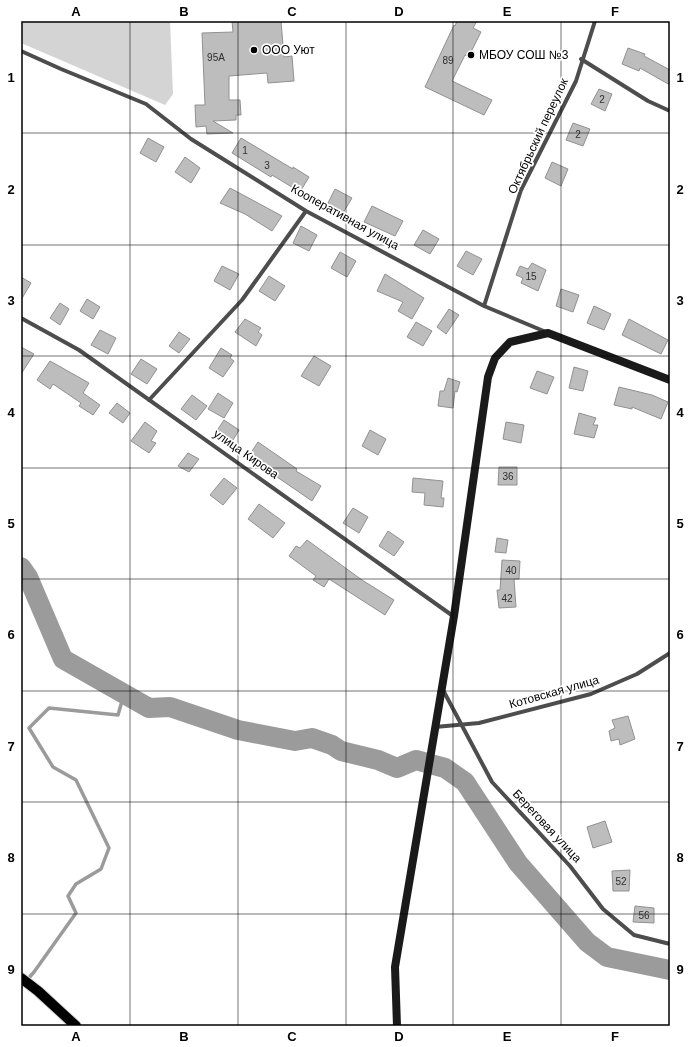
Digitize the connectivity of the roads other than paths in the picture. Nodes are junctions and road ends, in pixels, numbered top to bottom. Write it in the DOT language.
graph roads {
  1 [pos="595,21"];
  2 [pos="21,51"];
  3 [pos="581,59"];
  4 [pos="670,111"];
  5 [pos="306,210"];
  6 [pos="484,306"];
  7 [pos="21,318"];
  8 [pos="548,333"];
  9 [pos="670,380"];
  10 [pos="149,400"];
  11 [pos="454,616"];
  12 [pos="670,654"];
  13 [pos="442,688"];
  14 [pos="462,725"];
  15 [pos="435,730"];
  16 [pos="670,944"];
  17 [pos="21,978"];
  18 [pos="76,1026"];
  19 [pos="397,1026"];
  1 -- 3 [label="street, Октябрьский переулок"];
  2 -- 5 [label="street, Кооперативная улица"];
  3 -- 4 [label="street"];
  3 -- 6 [label="street, Октябрьский переулок"];
  5 -- 6 [label="street, Кооперативная улица"];
  5 -- 10 [label="street"];
  6 -- 8 [label="street, Кооперативная улица"];
  7 -- 10 [label="street, улица Кирова"];
  8 -- 9 [label="street, Кооперативная улица"];
  8 -- 11 [label="street"];
  10 -- 11 [label="street, улица Кирова"];
  11 -- 13 [label="street"];
  12 -- 14 [label="street, Котовская улица"];
  13 -- 14 [label="street, Береговая улица"];
  13 -- 15 [label="street"];
  14 -- 15 [label="street, Котовская улица"];
  14 -- 16 [label="street, Береговая улица"];
  15 -- 19 [label="street"];
  17 -- 18 [label="main road"];
}
